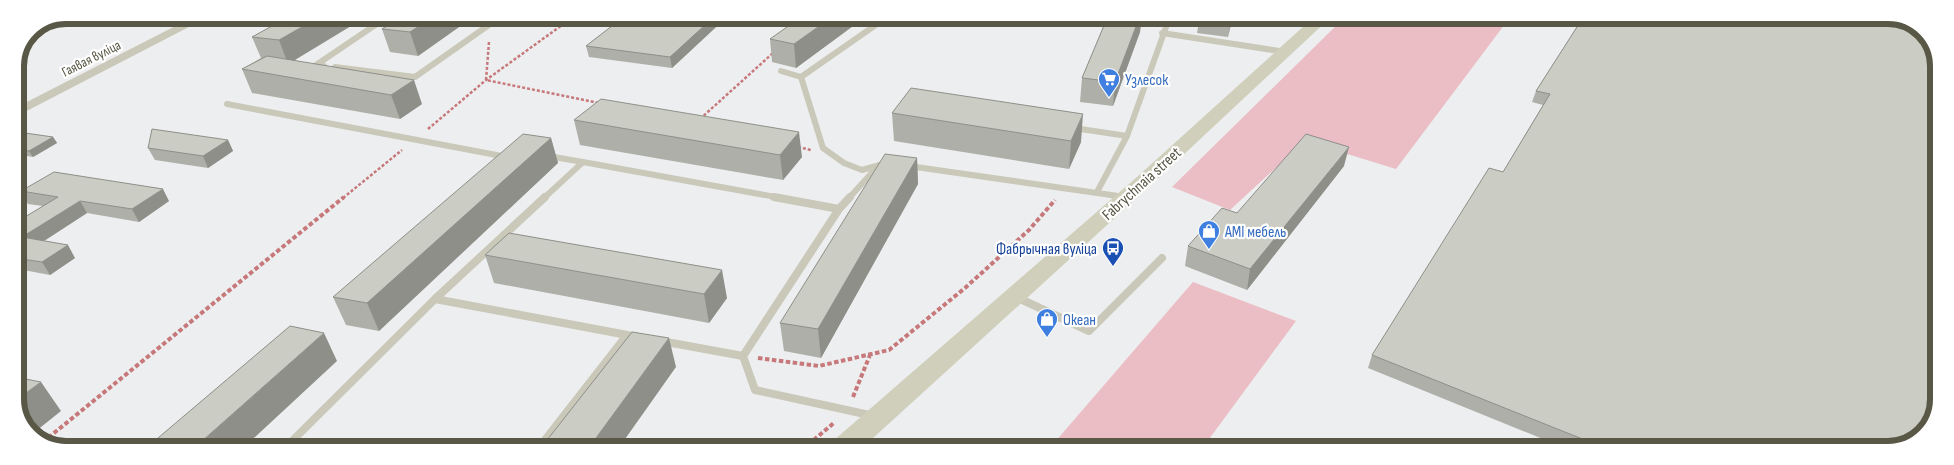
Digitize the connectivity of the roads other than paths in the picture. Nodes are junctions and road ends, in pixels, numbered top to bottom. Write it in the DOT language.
graph roads {
  1 [pos="188,24"];
  2 [pos="377,24"];
  3 [pos="490,24"];
  4 [pos="879,24"];
  5 [pos="1166,24"];
  6 [pos="1316,24"];
  7 [pos="1162,33"];
  8 [pos="1286,52"];
  9 [pos="781,72"];
  10 [pos="801,78"];
  11 [pos="227,104"];
  12 [pos="24,105"];
  13 [pos="29,106"];
  14 [pos="24,108"];
  15 [pos="1069,127"];
  16 [pos="1126,136"];
  17 [pos="517,155"];
  18 [pos="541,155"];
  19 [pos="583,162"];
  20 [pos="895,164"];
  21 [pos="879,165"];
  22 [pos="905,166"];
  23 [pos="1097,192"];
  24 [pos="1126,197"];
  25 [pos="839,209"];
  26 [pos="1162,258"];
  27 [pos="1014,296"];
  28 [pos="435,299"];
  29 [pos="627,335"];
  30 [pos="646,338"];
  31 [pos="656,340"];
  32 [pos="743,356"];
  33 [pos="878,417"];
  34 [pos="292,441"];
  35 [pos="544,441"];
  36 [pos="852,441"];
  1 -- 13 [label="street, Гаявая вуліца"];
  2 -- 3 [label="lane"];
  4 -- 10 [label="lane"];
  5 -- 7 [label="lane"];
  6 -- 8 [label="main road, Fabrychnaia street"];
  7 -- 8 [label="lane"];
  7 -- 16 [label="lane"];
  8 -- 24 [label="main road, Fabrychnaia street"];
  9 -- 10 [label="lane"];
  10 -- 21 [label="lane"];
  11 -- 17 [label="lane"];
  12 -- 13 [label="lane"];
  13 -- 14 [label="street, Гаявая вуліца"];
  15 -- 16 [label="lane"];
  16 -- 23 [label="lane"];
  18 -- 19 [label="lane"];
  19 -- 25 [label="lane"];
  19 -- 28 [label="lane"];
  20 -- 21 [label="lane"];
  21 -- 25 [label="lane"];
  22 -- 23 [label="lane"];
  23 -- 24 [label="lane"];
  24 -- 27 [label="main road, Fabrychnaia street"];
  25 -- 32 [label="lane"];
  26 -- 27 [label="lane"];
  27 -- 33 [label="main road, Fabrychnaia street"];
  28 -- 29 [label="lane"];
  28 -- 34 [label="lane"];
  29 -- 30 [label="lane"];
  29 -- 35 [label="lane"];
  31 -- 32 [label="lane"];
  32 -- 33 [label="lane"];
  33 -- 36 [label="main road, Fabrychnaia street"];
}
